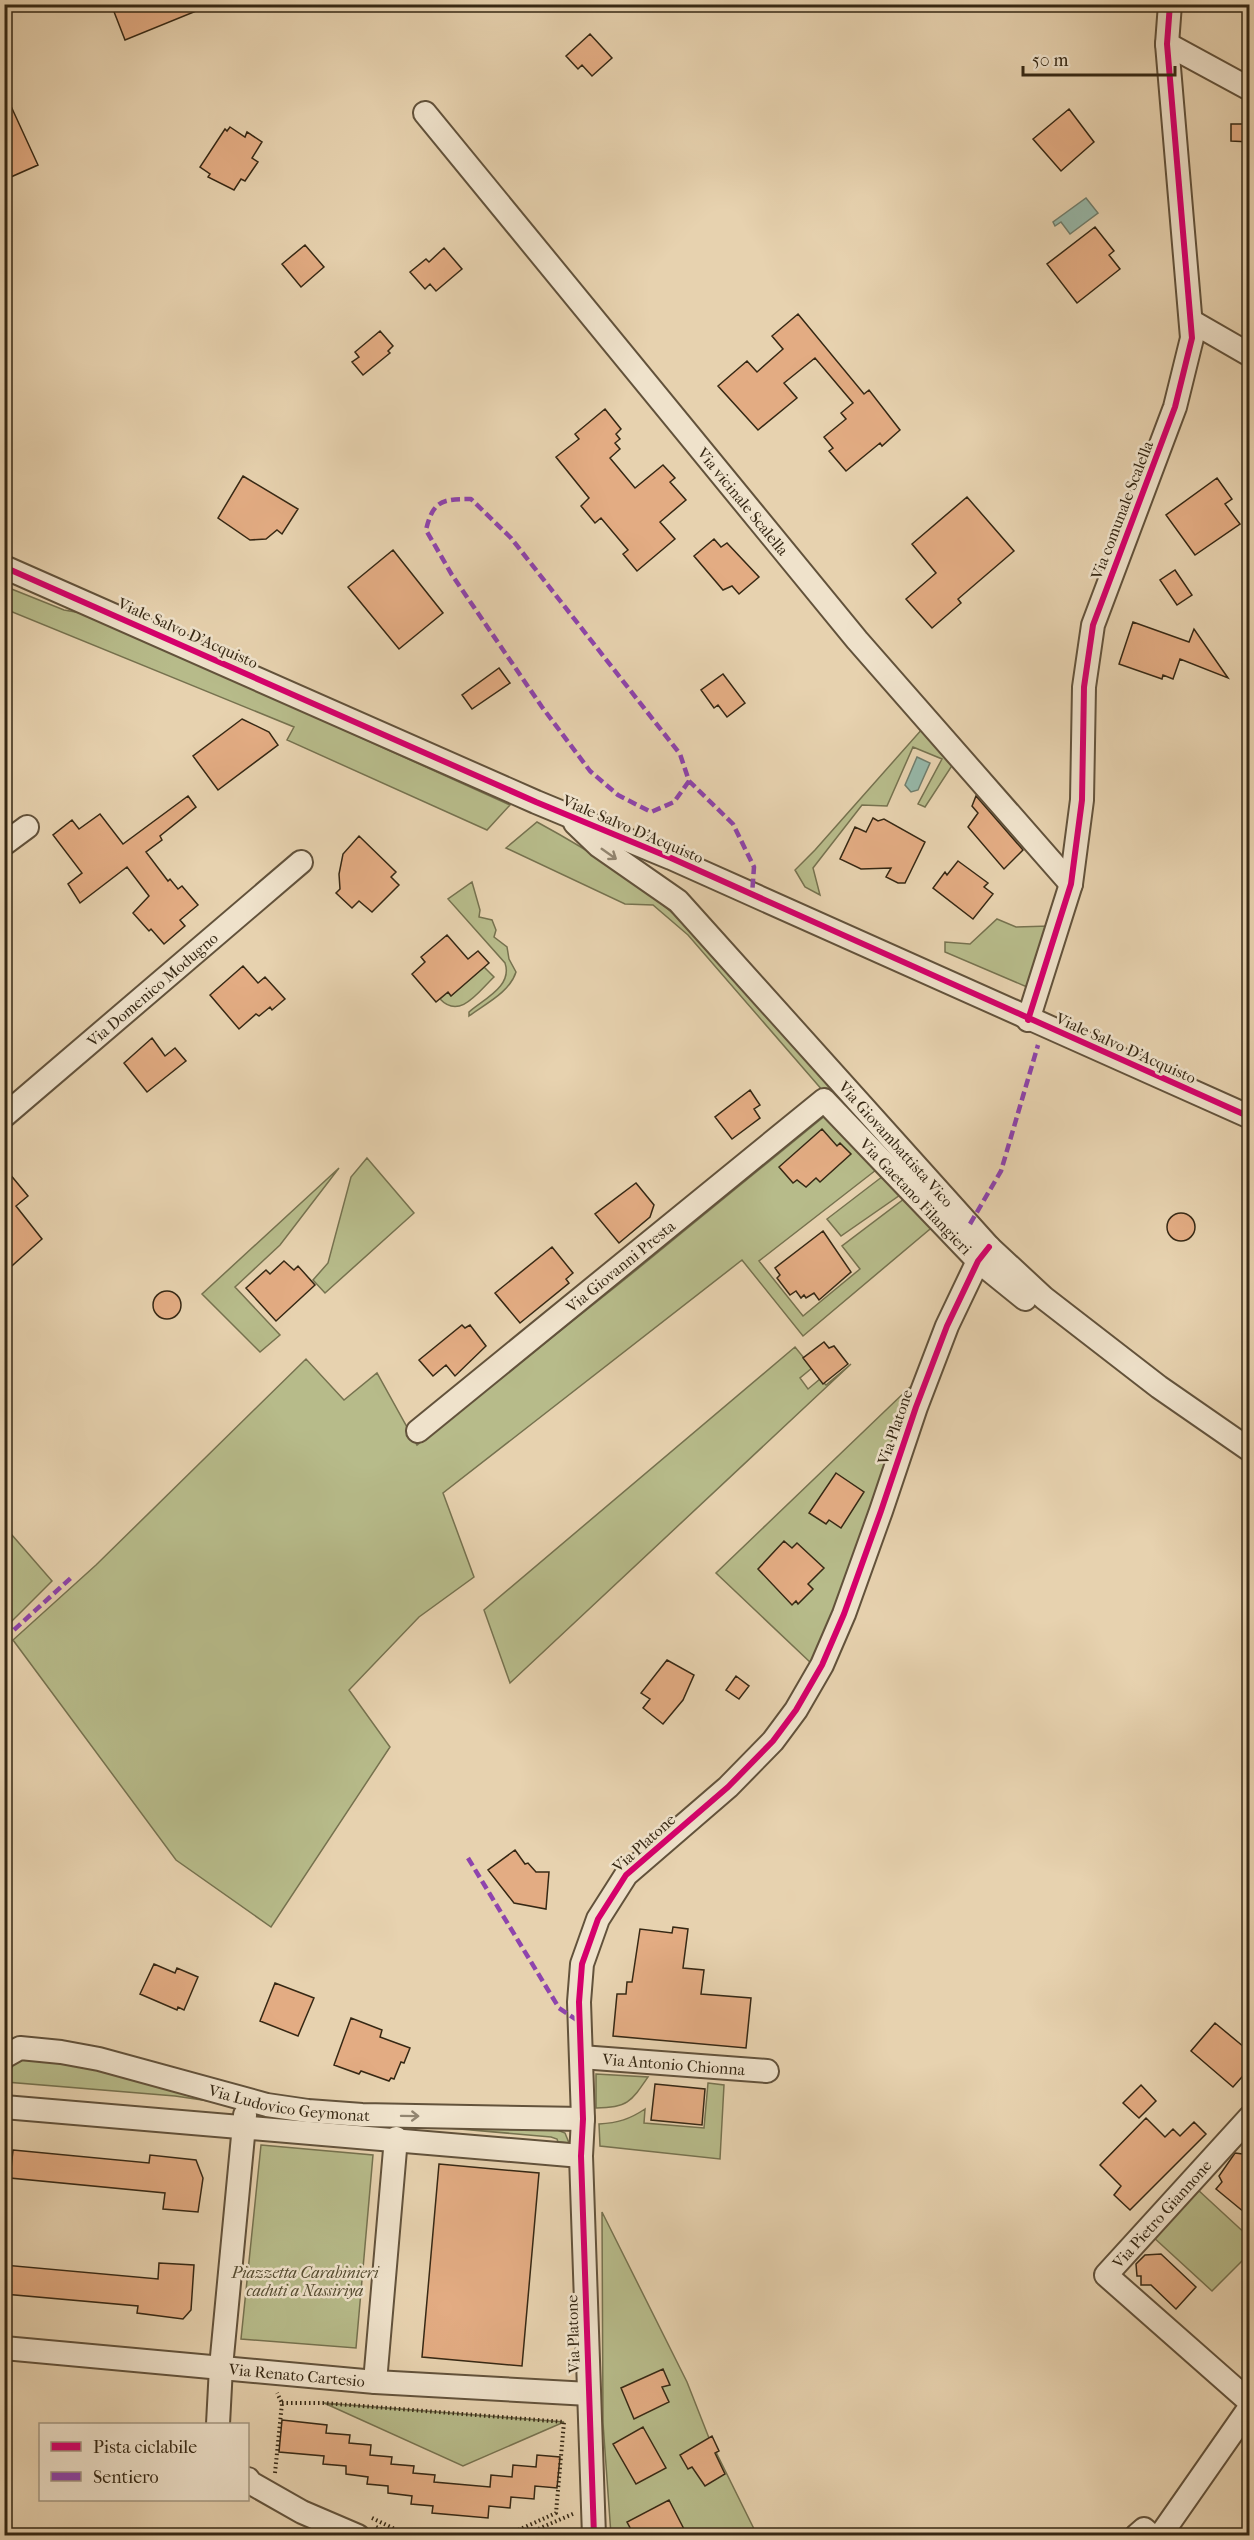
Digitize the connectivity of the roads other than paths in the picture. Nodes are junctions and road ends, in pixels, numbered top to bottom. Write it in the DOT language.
graph roads {
  1 [pos="1170,4"];
  2 [pos="1167,44"];
  3 [pos="1250,89"];
  4 [pos="425,113"];
  5 [pos="1191,321"];
  6 [pos="1250,355"];
  7 [pos="4,567"];
  8 [pos="566,814"];
  9 [pos="27,827"];
  10 [pos="4,844"];
  11 [pos="671,858"];
  12 [pos="302,862"];
  13 [pos="1071,884"];
  14 [pos="678,901"];
  15 [pos="1028,1020"];
  16 [pos="824,1101"];
  17 [pos="4,1116"];
  18 [pos="1250,1117"];
  19 [pos="984,1254"];
  20 [pos="418,1431"];
  21 [pos="1250,1450"];
  22 [pos="6,2053"];
  23 [pos="581,2057"];
  24 [pos="767,2071"];
  25 [pos="247,2100"];
  26 [pos="4,2107"];
  27 [pos="1250,2117"];
  28 [pos="583,2120"];
  29 [pos="243,2129"];
  30 [pos="396,2138"];
  31 [pos="581,2156"];
  32 [pos="4,2348"];
  33 [pos="221,2367"];
  34 [pos="375,2382"];
  35 [pos="589,2394"];
  36 [pos="1250,2404"];
  37 [pos="218,2423"];
  38 [pos="249,2480"];
  39 [pos="358,2535"];
  40 [pos="594,2535"];
  41 [pos="1136,2535"];
  42 [pos="1152,2535"];
  43 [pos="1160,2535"];
  1 -- 2 [label="street, Via comunale Scalella"];
  2 -- 3 [label="street"];
  2 -- 5 [label="street, Via comunale Scalella"];
  4 -- 13 [label="street, Via vicinale Scalella"];
  5 -- 6 [label="street"];
  5 -- 13 [label="street, Via comunale Scalella"];
  7 -- 8 [label="street, Viale Salvo D'Acquisto"];
  8 -- 11 [label="street, Viale Salvo D'Acquisto"];
  8 -- 14 [label="street, Via Giovambattista Vico, one-way"];
  9 -- 10 [label="street"];
  11 -- 14 [label="street"];
  11 -- 15 [label="street, Viale Salvo D'Acquisto"];
  12 -- 17 [label="street, Via Domenico Modugno"];
  13 -- 15 [label="street, Via comunale Scalella"];
  14 -- 19 [label="street, Via Giovambattista Vico"];
  15 -- 18 [label="street, Viale Salvo D'Acquisto"];
  16 -- 19 [label="street, Via Gaetano Filangieri"];
  16 -- 20 [label="street, Via Giovanni Presta"];
  19 -- 21 [label="street, Via Giovambattista Vico"];
  19 -- 23 [label="street, Via Platone"];
  22 -- 25 [label="street, Via Ludovico Geymonat"];
  23 -- 24 [label="street, Via Antonio Chionna"];
  23 -- 28 [label="street, Via Platone"];
  25 -- 28 [label="street, Via Ludovico Geymonat, one-way"];
  25 -- 29 [label="street"];
  26 -- 29 [label="street, Via Ludovico Geymonat"];
  27 -- 36 [label="street, Via Pietro Giannone"];
  28 -- 31 [label="street, Via Platone"];
  29 -- 30 [label="street, Via Ludovico Geymonat"];
  29 -- 33 [label="street"];
  30 -- 31 [label="street, Via Ludovico Geymonat"];
  30 -- 34 [label="street"];
  31 -- 35 [label="street, Via Platone"];
  32 -- 33 [label="street, Via Renato Cartesio"];
  33 -- 34 [label="street, Via Renato Cartesio"];
  33 -- 37 [label="street"];
  34 -- 35 [label="street, Via Renato Cartesio"];
  35 -- 40 [label="street, Via Platone"];
  36 -- 43 [label="street"];
  38 -- 39 [label="street"];
  41 -- 42 [label="street"];
}
